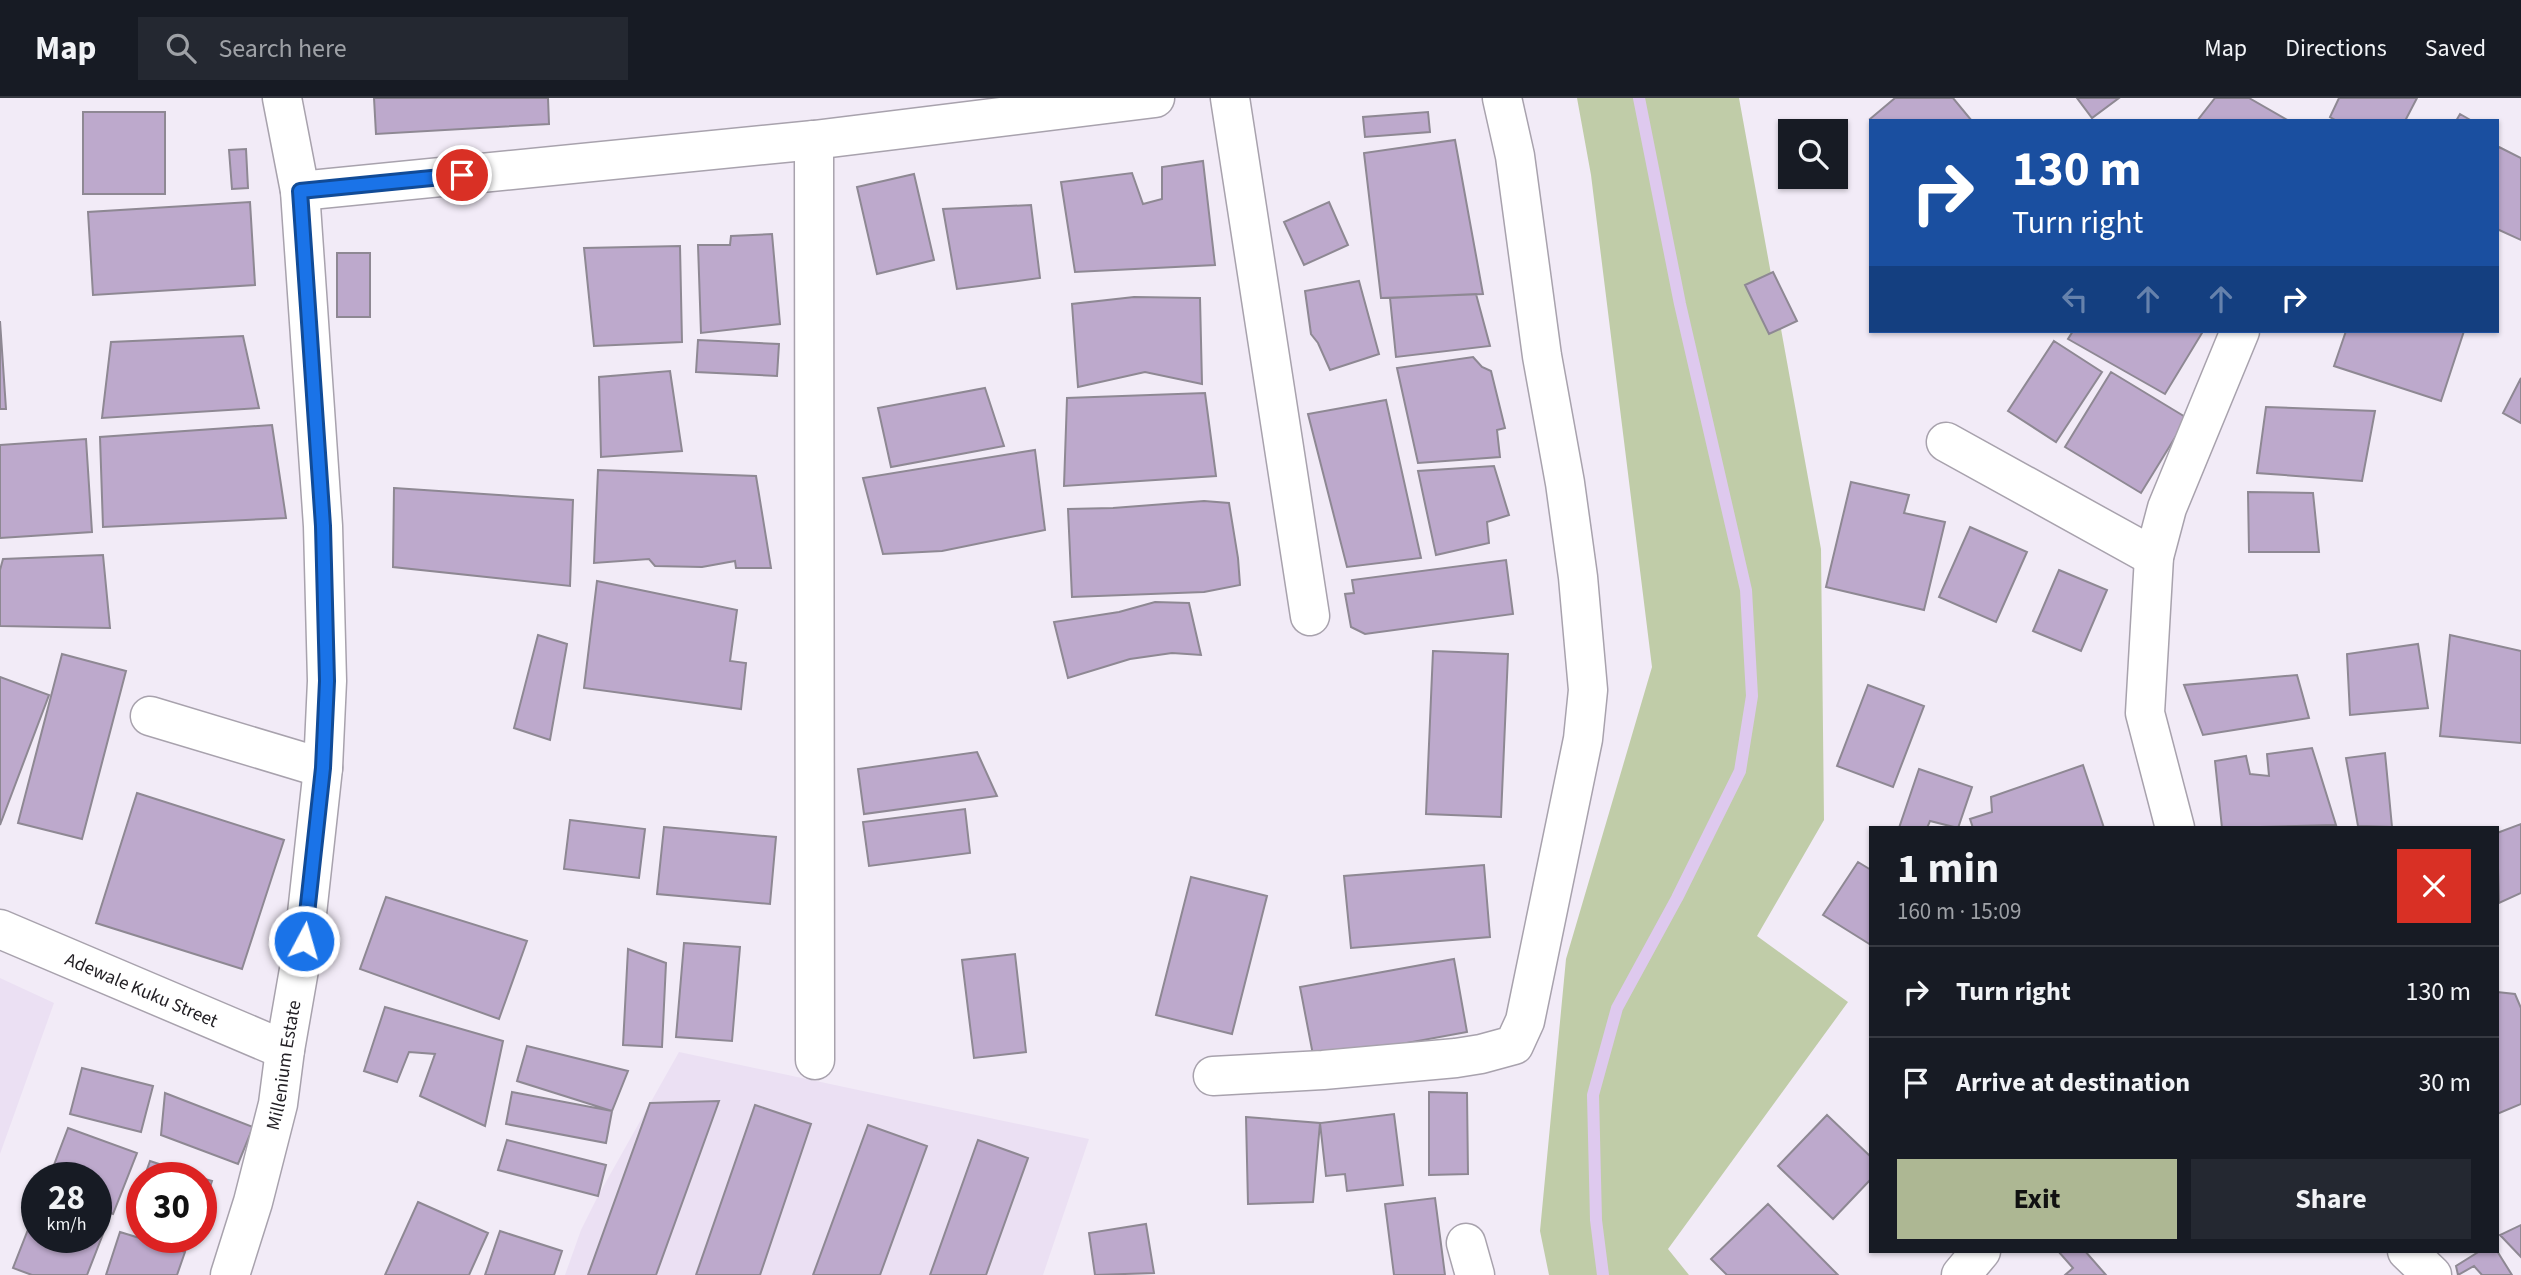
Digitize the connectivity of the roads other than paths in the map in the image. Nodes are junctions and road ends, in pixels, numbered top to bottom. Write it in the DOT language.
graph roads {
  1 [pos="282,98"];
  2 [pos="1155,98"];
  3 [pos="1230,98"];
  4 [pos="1502,98"];
  5 [pos="814,140"];
  6 [pos="300,191"];
  7 [pos="2239,333"];
  8 [pos="1946,442"];
  9 [pos="2154,557"];
  10 [pos="1310,617"];
  11 [pos="150,716"];
  12 [pos="323,768"];
  13 [pos="2174,826"];
  14 [pos="0,929"];
  15 [pos="285,1050"];
  16 [pos="815,1060"];
  17 [pos="1213,1076"];
  18 [pos="1979,1253"];
  19 [pos="2409,1253"];
  20 [pos="230,1275"];
  21 [pos="1961,1275"];
  22 [pos="2432,1275"];
  1 -- 6 [label="street, Millenium Estate"];
  2 -- 5 [label="street"];
  3 -- 10 [label="street"];
  4 -- 17 [label="street"];
  5 -- 6 [label="street"];
  5 -- 16 [label="street"];
  6 -- 12 [label="street, Millenium Estate"];
  7 -- 9 [label="street"];
  8 -- 9 [label="street"];
  9 -- 13 [label="street"];
  11 -- 12 [label="street"];
  12 -- 15 [label="street, Millenium Estate"];
  14 -- 15 [label="street, Adewale Kuku Street"];
  15 -- 20 [label="street, Millenium Estate"];
  18 -- 21 [label="street"];
  19 -- 22 [label="street"];
}
